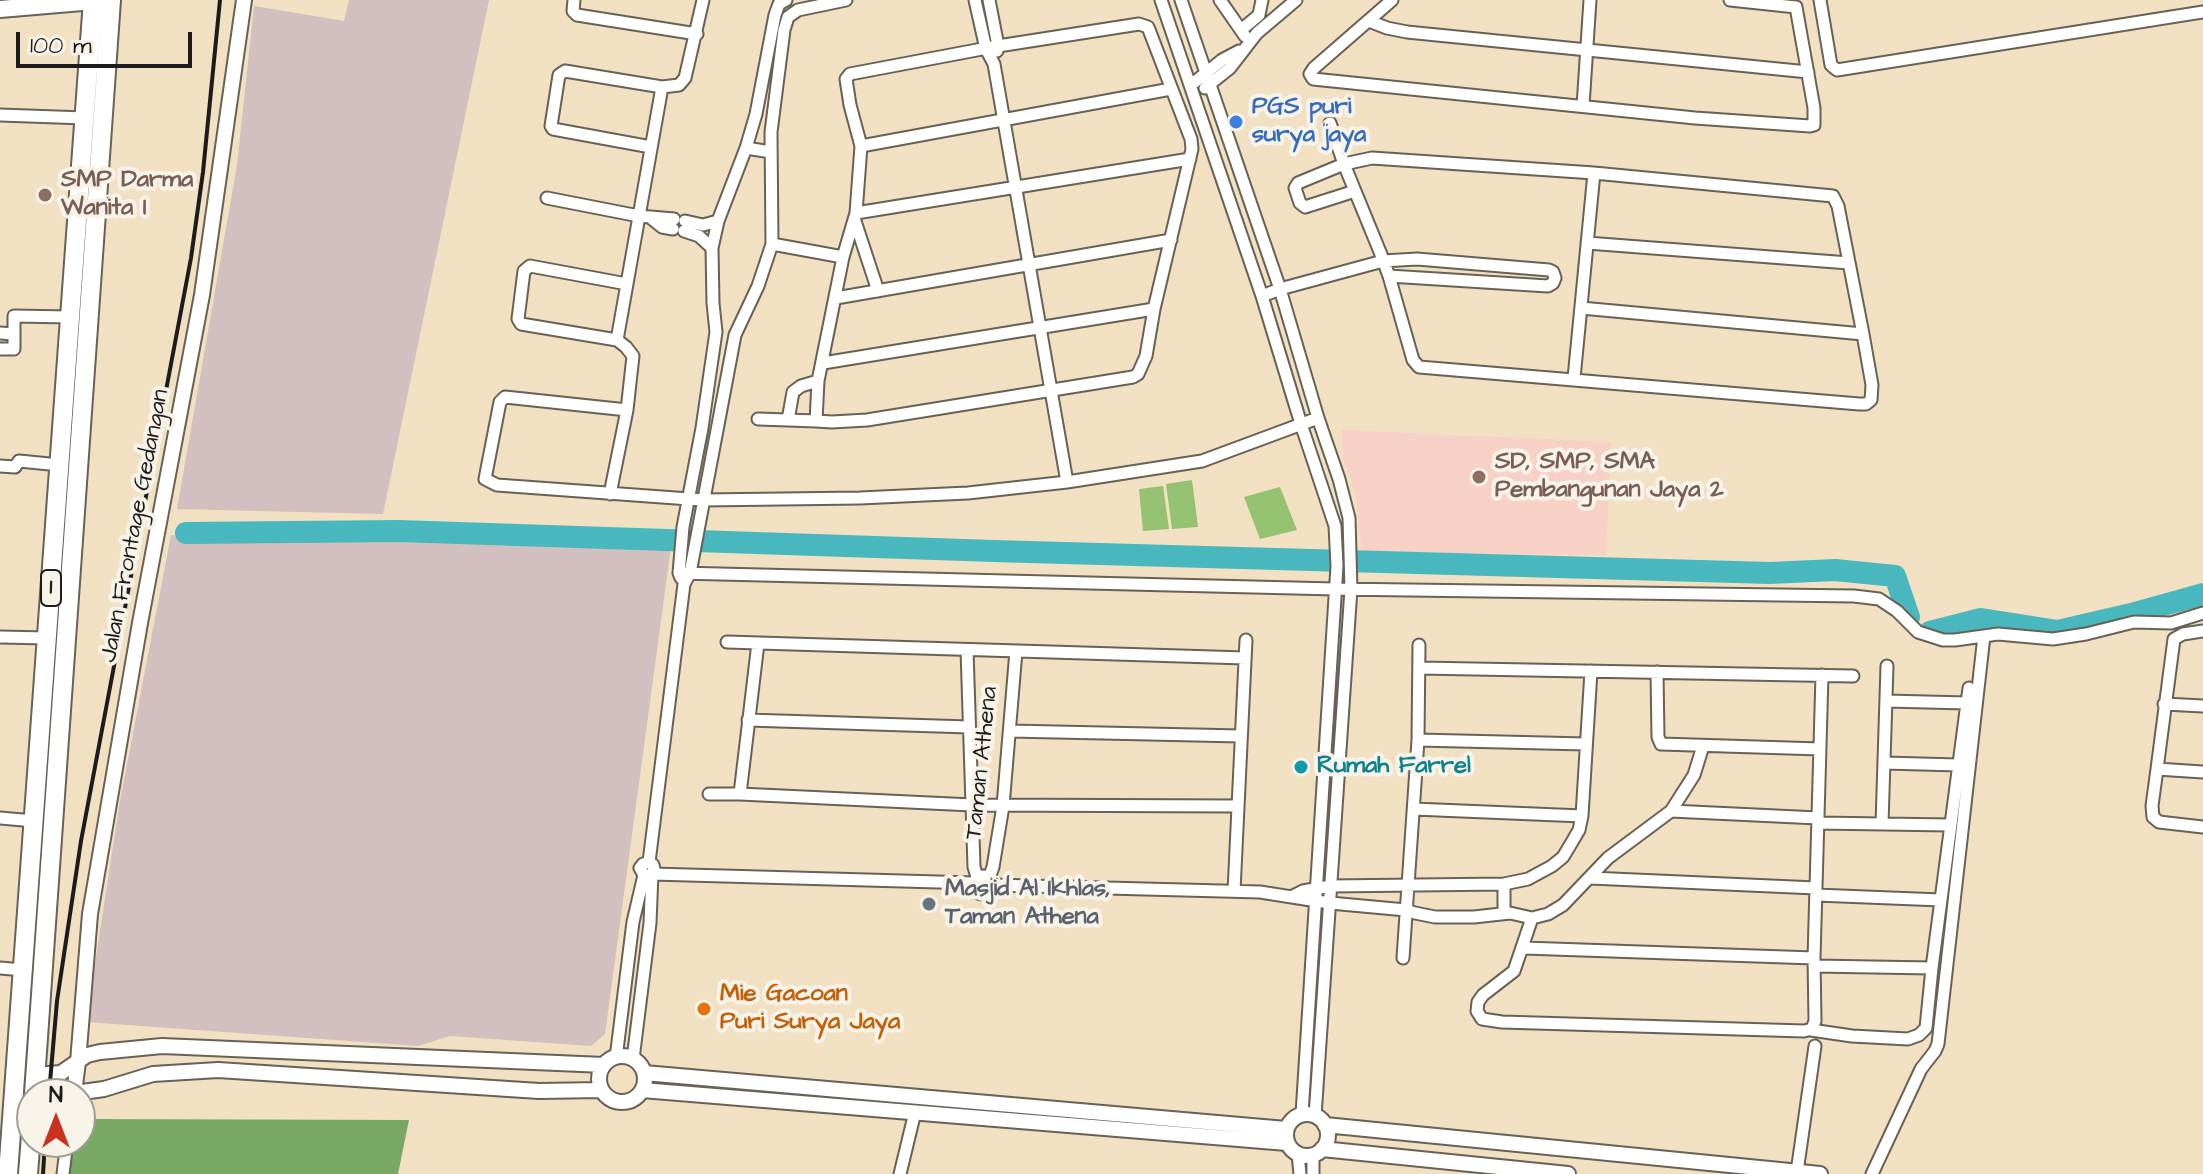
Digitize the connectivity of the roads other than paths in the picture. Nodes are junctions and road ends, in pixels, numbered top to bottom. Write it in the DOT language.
graph roads {
  1 [pos="93,0"];
  2 [pos="110,0"];
  3 [pos="244,0"];
  4 [pos="574,0"];
  5 [pos="703,0"];
  6 [pos="786,0"];
  7 [pos="846,0"];
  8 [pos="975,0"];
  9 [pos="989,0"];
  10 [pos="1161,0"];
  11 [pos="1181,0"];
  12 [pos="1220,0"];
  13 [pos="1262,0"];
  14 [pos="1296,0"];
  15 [pos="1392,0"];
  16 [pos="1590,0"];
  17 [pos="1730,0"];
  18 [pos="1820,0"];
  19 [pos="832,1"];
  20 [pos="0,9"];
  21 [pos="2203,12"];
  22 [pos="1369,21"];
  23 [pos="697,34"];
  24 [pos="998,46"];
  25 [pos="986,49"];
  26 [pos="1586,49"];
  27 [pos="994,64"];
  28 [pos="1808,72"];
  29 [pos="1208,78"];
  30 [pos="662,87"];
  31 [pos="1171,89"];
  32 [pos="1193,90"];
  33 [pos="1583,106"];
  34 [pos="0,115"];
  35 [pos="85,118"];
  36 [pos="1004,121"];
  37 [pos="1330,123"];
  38 [pos="861,146"];
  39 [pos="651,147"];
  40 [pos="746,148"];
  41 [pos="771,152"];
  42 [pos="1190,159"];
  43 [pos="1344,164"];
  44 [pos="1594,173"];
  45 [pos="1016,187"];
  46 [pos="1355,191"];
  47 [pos="547,198"];
  48 [pos="639,216"];
  49 [pos="855,217"];
  50 [pos="718,221"];
  51 [pos="679,225"];
  52 [pos="1171,240"];
  53 [pos="1587,243"];
  54 [pos="772,244"];
  55 [pos="712,248"];
  56 [pos="843,257"];
  57 [pos="1417,259"];
  58 [pos="1383,261"];
  59 [pos="1849,263"];
  60 [pos="1029,265"];
  61 [pos="1529,268"];
  62 [pos="1389,276"];
  63 [pos="1417,277"];
  64 [pos="627,284"];
  65 [pos="1527,285"];
  66 [pos="1280,289"];
  67 [pos="878,291"];
  68 [pos="1262,296"];
  69 [pos="836,298"];
  70 [pos="1581,308"];
  71 [pos="1154,309"];
  72 [pos="70,317"];
  73 [pos="1040,328"];
  74 [pos="716,332"];
  75 [pos="0,333"];
  76 [pos="14,334"];
  77 [pos="1863,334"];
  78 [pos="735,335"];
  79 [pos="617,340"];
  80 [pos="0,349"];
  81 [pos="823,363"];
  82 [pos="1574,378"];
  83 [pos="818,381"];
  84 [pos="1051,389"];
  85 [pos="627,410"];
  86 [pos="1318,418"];
  87 [pos="758,419"];
  88 [pos="788,420"];
  89 [pos="816,421"];
  90 [pos="1301,424"];
  91 [pos="702,428"];
  92 [pos="716,430"];
  93 [pos="60,465"];
  94 [pos="0,466"];
  95 [pos="1067,482"];
  96 [pos="610,494"];
  97 [pos="689,499"];
  98 [pos="703,500"];
  99 [pos="1346,503"];
  100 [pos="1329,505"];
  101 [pos="684,577"];
  102 [pos="1335,589"];
  103 [pos="1351,589"];
  104 [pos="2203,613"];
  105 [pos="2203,631"];
  106 [pos="1984,636"];
  107 [pos="0,637"];
  108 [pos="47,638"];
  109 [pos="1246,640"];
  110 [pos="727,642"];
  111 [pos="758,643"];
  112 [pos="1419,645"];
  113 [pos="967,650"];
  114 [pos="1016,651"];
  115 [pos="1245,658"];
  116 [pos="1887,666"];
  117 [pos="1420,668"];
  118 [pos="1591,671"];
  119 [pos="1657,672"];
  120 [pos="1822,675"];
  121 [pos="1853,676"];
  122 [pos="1969,688"];
  123 [pos="1886,701"];
  124 [pos="1967,703"];
  125 [pos="2164,704"];
  126 [pos="2203,706"];
  127 [pos="748,720"];
  128 [pos="969,727"];
  129 [pos="1010,731"];
  130 [pos="1241,736"];
  131 [pos="1418,740"];
  132 [pos="1586,744"];
  133 [pos="1703,746"];
  134 [pos="1820,749"];
  135 [pos="1884,763"];
  136 [pos="1958,765"];
  137 [pos="2157,769"];
  138 [pos="2203,772"];
  139 [pos="709,794"];
  140 [pos="740,794"];
  141 [pos="972,805"];
  142 [pos="1003,806"];
  143 [pos="1238,806"];
  144 [pos="1414,809"];
  145 [pos="1671,811"];
  146 [pos="1582,816"];
  147 [pos="0,818"];
  148 [pos="1818,820"];
  149 [pos="34,821"];
  150 [pos="1882,824"];
  151 [pos="1950,825"];
  152 [pos="2203,827"];
  153 [pos="648,871"];
  154 [pos="1590,878"];
  155 [pos="983,881"];
  156 [pos="1504,884"];
  157 [pos="1331,886"];
  158 [pos="1410,886"];
  159 [pos="1234,891"];
  160 [pos="1816,892"];
  161 [pos="1316,895"];
  162 [pos="1941,900"];
  163 [pos="1330,903"];
  164 [pos="1406,910"];
  165 [pos="1504,913"];
  166 [pos="1532,918"];
  167 [pos="1524,948"];
  168 [pos="1403,958"];
  169 [pos="1814,962"];
  170 [pos="0,968"];
  171 [pos="1932,968"];
  172 [pos="23,970"];
  173 [pos="1811,1030"];
  174 [pos="1815,1046"];
  175 [pos="633,1059"];
  176 [pos="78,1062"];
  177 [pos="610,1062"];
  178 [pos="644,1073"];
  179 [pos="19,1078"];
  180 [pos="30,1078"];
  181 [pos="52,1078"];
  182 [pos="75,1078"];
  183 [pos="96,1090"];
  184 [pos="602,1090"];
  185 [pos="642,1090"];
  186 [pos="915,1112"];
  187 [pos="1314,1118"];
  188 [pos="16,1142"];
  189 [pos="1301,1146"];
  190 [pos="1797,1172"];
  191 [pos="8,1174"];
  192 [pos="900,1174"];
  193 [pos="1300,1174"];
  194 [pos="1313,1174"];
  195 [pos="1568,1174"];
  196 [pos="1820,1174"];
  197 [pos="1873,1174"];
  1 -- 2 [label="main road"];
  1 -- 20 [label="main road"];
  1 -- 35 [label="highway, 1"];
  2 -- 180 [label="highway, 1"];
  3 -- 176 [label="street, Jalan Frontage Gedangan"];
  4 -- 23 [label="street"];
  5 -- 23 [label="street"];
  6 -- 40 [label="street"];
  7 -- 19 [label="street"];
  8 -- 25 [label="street"];
  9 -- 24 [label="street"];
  10 -- 32 [label="street"];
  11 -- 29 [label="street"];
  12 -- 13 [label="street"];
  14 -- 29 [label="street"];
  15 -- 22 [label="street"];
  16 -- 26 [label="street"];
  17 -- 28 [label="street"];
  18 -- 21 [label="street"];
  19 -- 41 [label="street"];
  22 -- 26 [label="street"];
  22 -- 33 [label="street"];
  23 -- 30 [label="street"];
  24 -- 25 [label="street"];
  24 -- 27 [label="street"];
  24 -- 31 [label="street"];
  25 -- 27 [label="street"];
  25 -- 38 [label="street"];
  26 -- 28 [label="street"];
  26 -- 33 [label="street"];
  27 -- 36 [label="street"];
  28 -- 33 [label="street"];
  29 -- 32 [label="street"];
  29 -- 66 [label="street"];
  30 -- 39 [label="street"];
  30 -- 39 [label="street"];
  31 -- 36 [label="street"];
  31 -- 42 [label="street"];
  32 -- 68 [label="street"];
  34 -- 35 [label="street"];
  35 -- 72 [label="highway, 1"];
  36 -- 38 [label="street"];
  36 -- 45 [label="street"];
  37 -- 43 [label="street"];
  38 -- 49 [label="street"];
  39 -- 48 [label="street"];
  40 -- 41 [label="street"];
  40 -- 50 [label="street"];
  41 -- 54 [label="street"];
  42 -- 45 [label="street"];
  42 -- 52 [label="street"];
  43 -- 44 [label="street"];
  43 -- 46 [label="street"];
  43 -- 46 [label="street"];
  44 -- 53 [label="street"];
  44 -- 59 [label="street"];
  45 -- 49 [label="street"];
  45 -- 60 [label="street"];
  46 -- 58 [label="street"];
  47 -- 48 [label="street"];
  48 -- 51 [label="street"];
  48 -- 64 [label="street"];
  49 -- 56 [label="street"];
  49 -- 67 [label="street"];
  50 -- 51 [label="street"];
  50 -- 55 [label="street"];
  51 -- 55 [label="street"];
  52 -- 60 [label="street"];
  52 -- 71 [label="street"];
  53 -- 59 [label="street"];
  53 -- 70 [label="street"];
  54 -- 56 [label="street"];
  54 -- 78 [label="street"];
  55 -- 74 [label="street"];
  56 -- 69 [label="street"];
  57 -- 58 [label="street"];
  57 -- 61 [label="street"];
  57 -- 63 [label="street"];
  58 -- 62 [label="street"];
  58 -- 66 [label="street"];
  59 -- 77 [label="street"];
  60 -- 67 [label="street"];
  60 -- 73 [label="street"];
  61 -- 65 [label="street"];
  61 -- 65 [label="street"];
  62 -- 63 [label="street"];
  62 -- 82 [label="street"];
  63 -- 65 [label="street"];
  64 -- 79 [label="street"];
  64 -- 79 [label="street"];
  66 -- 68 [label="street"];
  66 -- 86 [label="street"];
  67 -- 69 [label="street"];
  68 -- 90 [label="street"];
  69 -- 81 [label="street"];
  70 -- 77 [label="street"];
  70 -- 82 [label="street"];
  71 -- 73 [label="street"];
  71 -- 84 [label="street"];
  72 -- 76 [label="street"];
  72 -- 93 [label="highway, 1"];
  73 -- 81 [label="street"];
  73 -- 84 [label="street"];
  74 -- 78 [label="street"];
  74 -- 91 [label="street"];
  75 -- 76 [label="street"];
  76 -- 80 [label="street"];
  77 -- 82 [label="street"];
  78 -- 92 [label="street"];
  79 -- 85 [label="street"];
  81 -- 83 [label="street"];
  83 -- 88 [label="street"];
  83 -- 89 [label="street"];
  84 -- 89 [label="street"];
  84 -- 95 [label="street"];
  85 -- 96 [label="street"];
  85 -- 96 [label="street"];
  86 -- 90 [label="street"];
  86 -- 99 [label="street"];
  87 -- 88 [label="street"];
  88 -- 89 [label="street"];
  90 -- 95 [label="street"];
  90 -- 100 [label="street"];
  91 -- 92 [label="street"];
  91 -- 97 [label="street"];
  92 -- 98 [label="street"];
  93 -- 94 [label="street"];
  93 -- 108 [label="highway, 1"];
  95 -- 98 [label="street"];
  96 -- 97 [label="street"];
  97 -- 98 [label="street"];
  97 -- 101 [label="street"];
  98 -- 101 [label="street"];
  99 -- 100 [label="street"];
  99 -- 103 [label="street"];
  100 -- 102 [label="street"];
  101 -- 102 [label="street"];
  101 -- 153 [label="street"];
  102 -- 103 [label="street"];
  102 -- 161 [label="street"];
  103 -- 106 [label="street"];
  103 -- 157 [label="street"];
  104 -- 106 [label="street"];
  105 -- 125 [label="street"];
  106 -- 197 [label="street"];
  107 -- 108 [label="street"];
  108 -- 149 [label="highway, 1"];
  109 -- 115 [label="street"];
  110 -- 111 [label="street"];
  111 -- 113 [label="street"];
  111 -- 127 [label="street"];
  112 -- 117 [label="street"];
  113 -- 114 [label="street"];
  113 -- 128 [label="street, Taman Athena"];
  114 -- 115 [label="street"];
  114 -- 129 [label="street, Taman Athena"];
  115 -- 130 [label="street"];
  116 -- 123 [label="street"];
  117 -- 118 [label="street"];
  117 -- 131 [label="street"];
  118 -- 119 [label="street"];
  118 -- 132 [label="street"];
  119 -- 120 [label="street"];
  119 -- 133 [label="street"];
  120 -- 121 [label="street"];
  120 -- 134 [label="street"];
  122 -- 124 [label="street"];
  123 -- 124 [label="street"];
  123 -- 135 [label="street"];
  124 -- 136 [label="street"];
  125 -- 126 [label="street"];
  125 -- 137 [label="street"];
  127 -- 128 [label="street"];
  127 -- 140 [label="street"];
  128 -- 141 [label="street, Taman Athena"];
  129 -- 130 [label="street"];
  129 -- 142 [label="street, Taman Athena"];
  130 -- 143 [label="street"];
  131 -- 132 [label="street"];
  131 -- 144 [label="street"];
  132 -- 146 [label="street"];
  133 -- 134 [label="street"];
  133 -- 145 [label="street"];
  134 -- 148 [label="street"];
  135 -- 136 [label="street"];
  135 -- 150 [label="street"];
  136 -- 151 [label="street"];
  137 -- 138 [label="street"];
  137 -- 152 [label="street"];
  139 -- 140 [label="street"];
  140 -- 141 [label="street"];
  141 -- 142 [label="street"];
  141 -- 155 [label="street, Taman Athena"];
  142 -- 143 [label="street"];
  142 -- 155 [label="street, Taman Athena"];
  143 -- 159 [label="street"];
  144 -- 146 [label="street"];
  144 -- 158 [label="street"];
  145 -- 148 [label="street"];
  145 -- 154 [label="street"];
  146 -- 156 [label="street"];
  147 -- 149 [label="street"];
  148 -- 150 [label="street"];
  148 -- 160 [label="street"];
  149 -- 172 [label="highway, 1"];
  150 -- 151 [label="street"];
  151 -- 162 [label="street"];
  153 -- 155 [label="street"];
  153 -- 175 [label="street"];
  153 -- 177 [label="street"];
  154 -- 160 [label="street"];
  154 -- 166 [label="street"];
  155 -- 159 [label="street"];
  156 -- 158 [label="street"];
  156 -- 165 [label="street"];
  157 -- 158 [label="street"];
  157 -- 161 [label="street"];
  157 -- 163 [label="street"];
  158 -- 164 [label="street"];
  159 -- 161 [label="street"];
  160 -- 162 [label="street"];
  160 -- 169 [label="street"];
  161 -- 163 [label="street"];
  161 -- 187 [label="street"];
  162 -- 171 [label="street"];
  163 -- 164 [label="street"];
  163 -- 187 [label="street"];
  164 -- 165 [label="street"];
  164 -- 168 [label="street"];
  165 -- 166 [label="street"];
  166 -- 167 [label="street"];
  167 -- 169 [label="street"];
  167 -- 173 [label="street"];
  169 -- 171 [label="street"];
  169 -- 173 [label="street"];
  170 -- 172 [label="street"];
  171 -- 173 [label="street"];
  172 -- 179 [label="highway, 1"];
  174 -- 190 [label="street"];
  175 -- 177 [label="street"];
  175 -- 178 [label="street"];
  176 -- 177 [label="street"];
  176 -- 181 [label="street"];
  176 -- 182 [label="street, Jalan Frontage Gedangan"];
  177 -- 184 [label="street"];
  178 -- 185 [label="street"];
  178 -- 189 [label="street"];
  183 -- 184 [label="street"];
  184 -- 185 [label="street"];
  185 -- 186 [label="street"];
  186 -- 189 [label="street"];
  186 -- 192 [label="street"];
  187 -- 189 [label="street"];
  187 -- 189 [label="street"];
  187 -- 190 [label="street"];
  188 -- 191 [label="highway, 1"];
  189 -- 193 [label="street"];
  189 -- 194 [label="street"];
  189 -- 195 [label="street"];
  190 -- 196 [label="street"];
}
